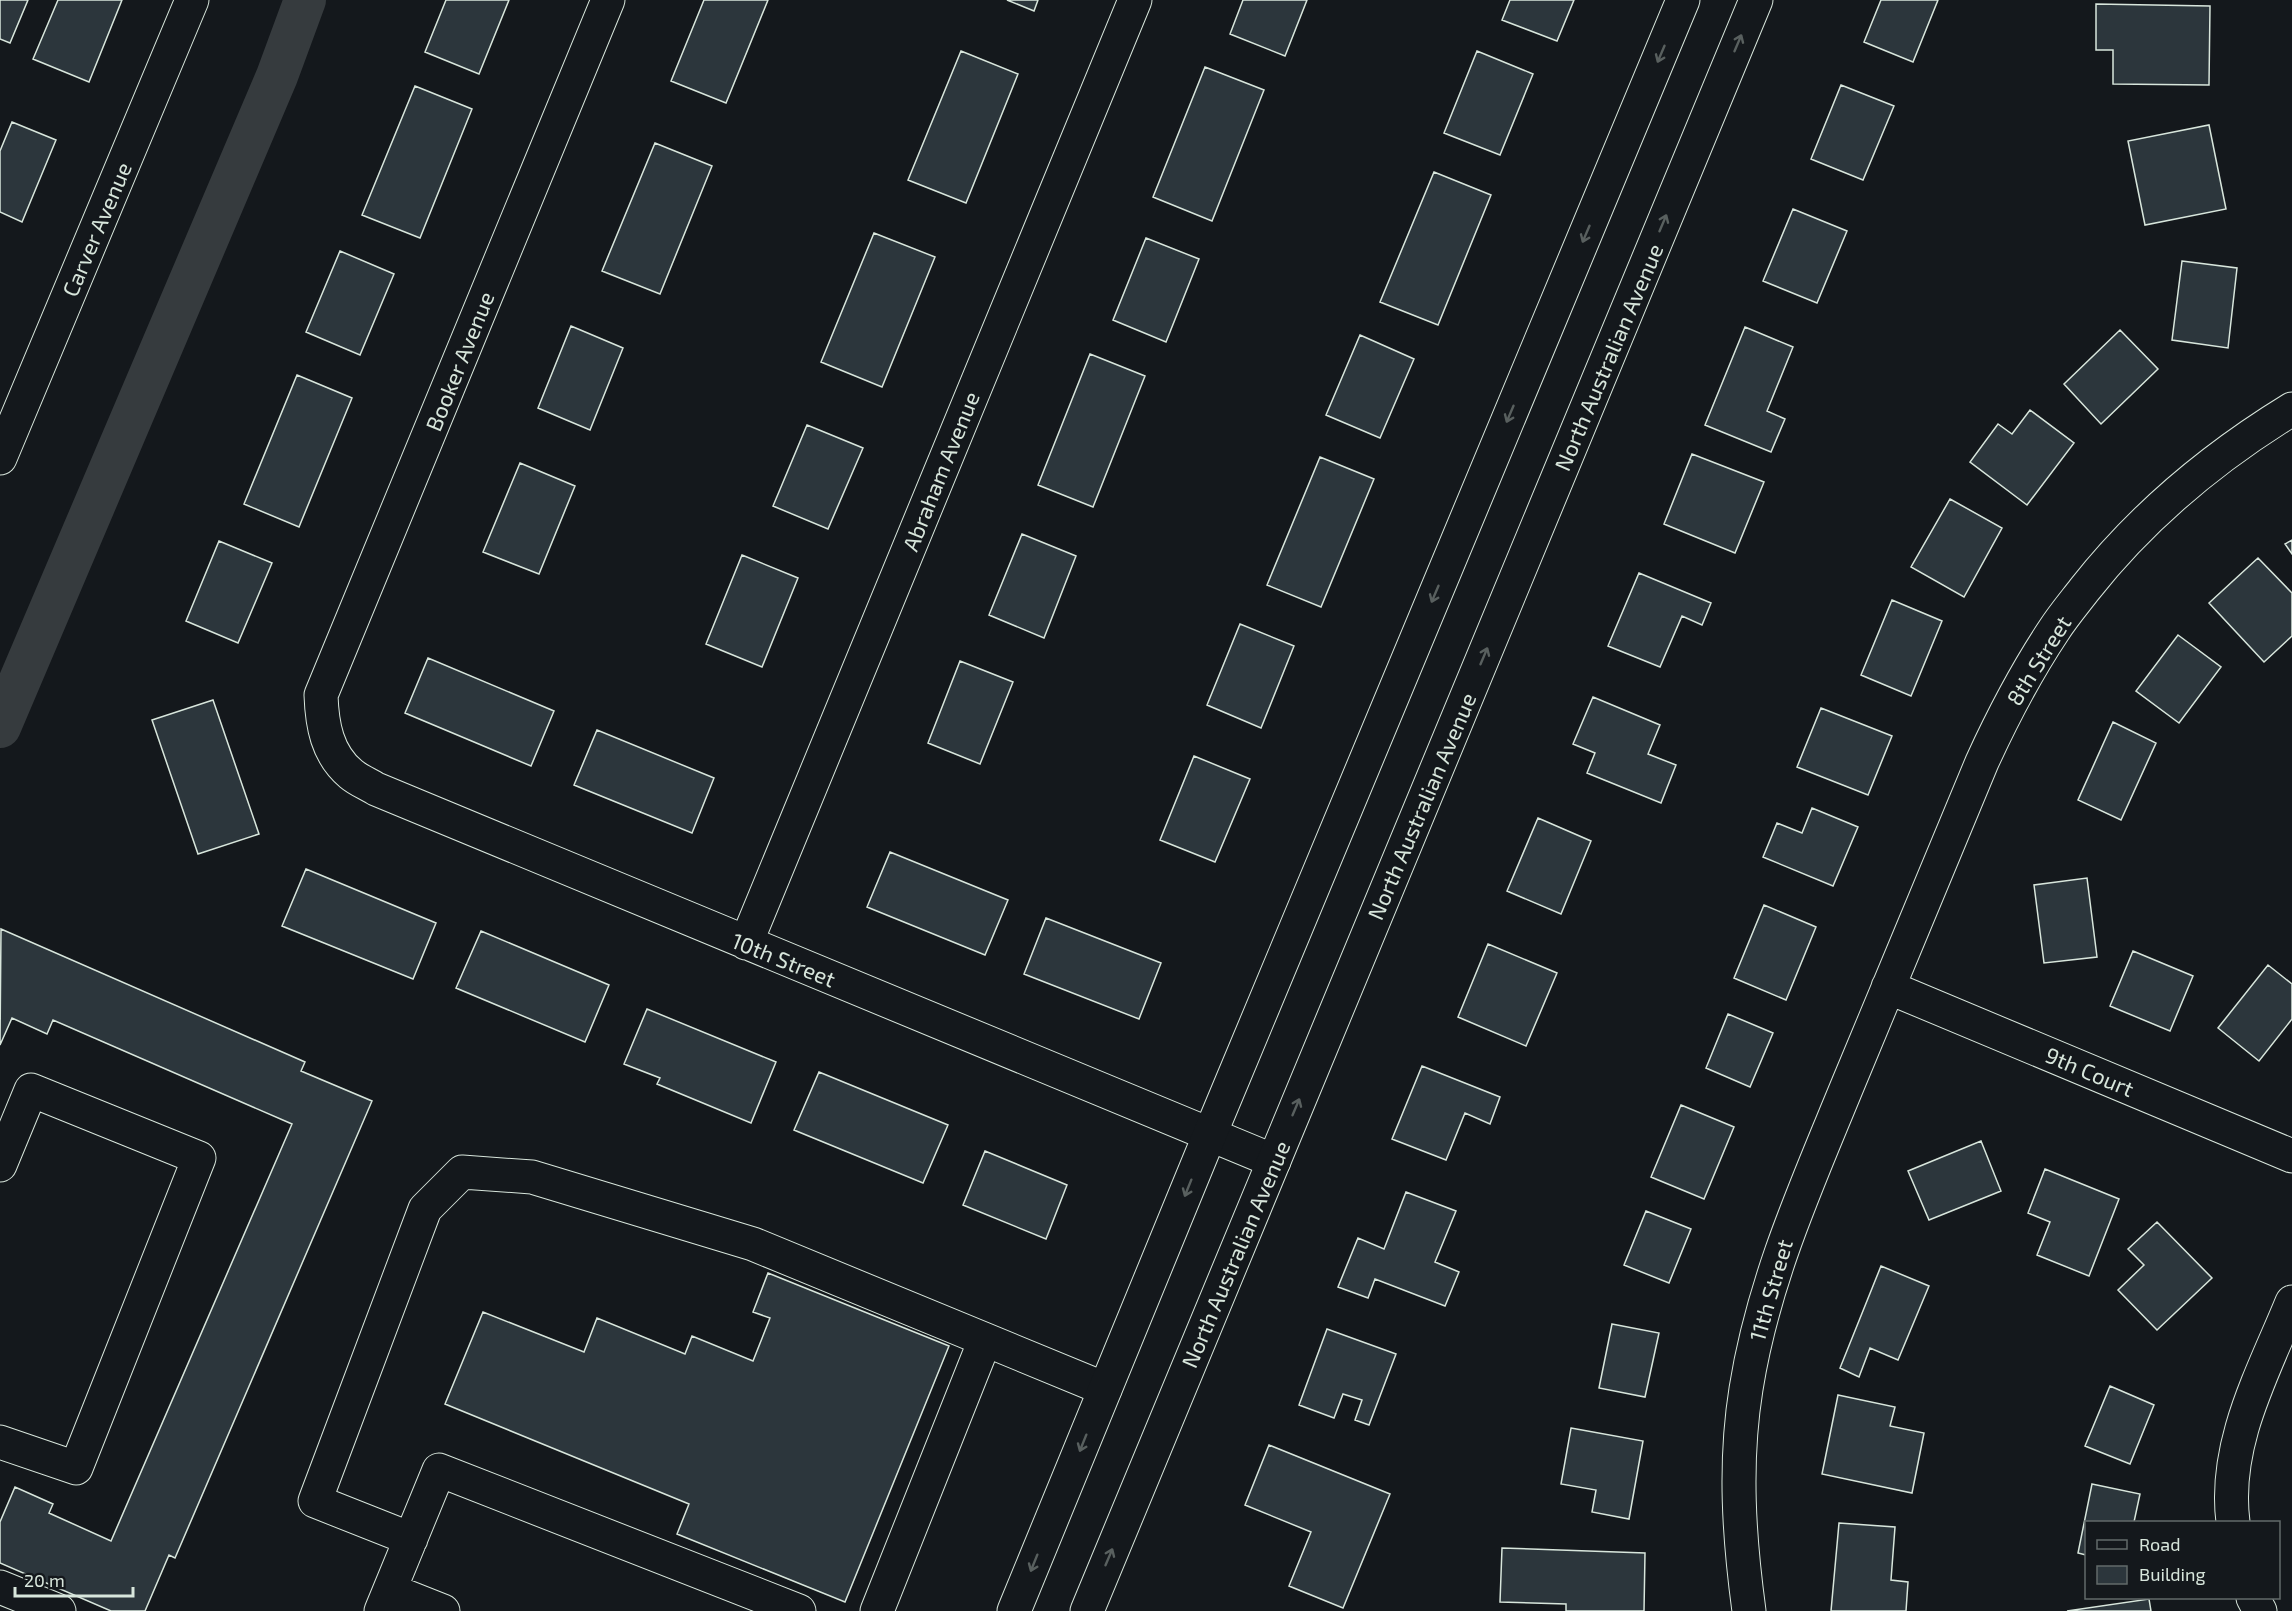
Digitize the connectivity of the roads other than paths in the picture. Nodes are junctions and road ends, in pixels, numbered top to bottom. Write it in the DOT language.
graph roads {
  1 [pos="192,0"];
  2 [pos="608,0"];
  3 [pos="1135,0"];
  4 [pos="1683,0"];
  5 [pos="1756,0"];
  6 [pos="2292,409"];
  7 [pos="0,458"];
  8 [pos="322,724"];
  9 [pos="746,943"];
  10 [pos="1888,987"];
  11 [pos="1210,1134"];
  12 [pos="2292,1156"];
  13 [pos="1274,1161"];
  14 [pos="0,1166"];
  15 [pos="2292,1302"];
  16 [pos="985,1340"];
  17 [pos="1106,1389"];
  18 [pos="0,1442"];
  19 [pos="2233,1521"];
  20 [pos="411,1539"];
  21 [pos="0,1587"];
  22 [pos="386,1600"];
  23 [pos="59,1611"];
  24 [pos="442,1611"];
  25 [pos="799,1611"];
  26 [pos="877,1611"];
  27 [pos="1014,1611"];
  28 [pos="1087,1611"];
  29 [pos="1749,1611"];
  1 -- 7 [label="street, Carver Avenue"];
  2 -- 8 [label="street, Booker Avenue"];
  3 -- 9 [label="street, Abraham Avenue"];
  4 -- 11 [label="street, one-way"];
  13 -- 5 [label="street, North Australian Avenue, one-way"];
  6 -- 10 [label="street, 8th Street"];
  8 -- 9 [label="street, 10th Street"];
  9 -- 11 [label="street, 10th Street"];
  10 -- 12 [label="street, 9th Court"];
  10 -- 29 [label="street, 11th Street"];
  11 -- 13 [label="street, 10th Street"];
  11 -- 17 [label="street, one-way"];
  28 -- 13 [label="street, North Australian Avenue, one-way"];
  14 -- 18 [label="street"];
  15 -- 19 [label="street"];
  16 -- 17 [label="street"];
  16 -- 20 [label="street"];
  16 -- 26 [label="street"];
  17 -- 27 [label="street, one-way"];
  20 -- 22 [label="street"];
  20 -- 25 [label="street"];
  21 -- 23 [label="street"];
  22 -- 24 [label="street"];
}
